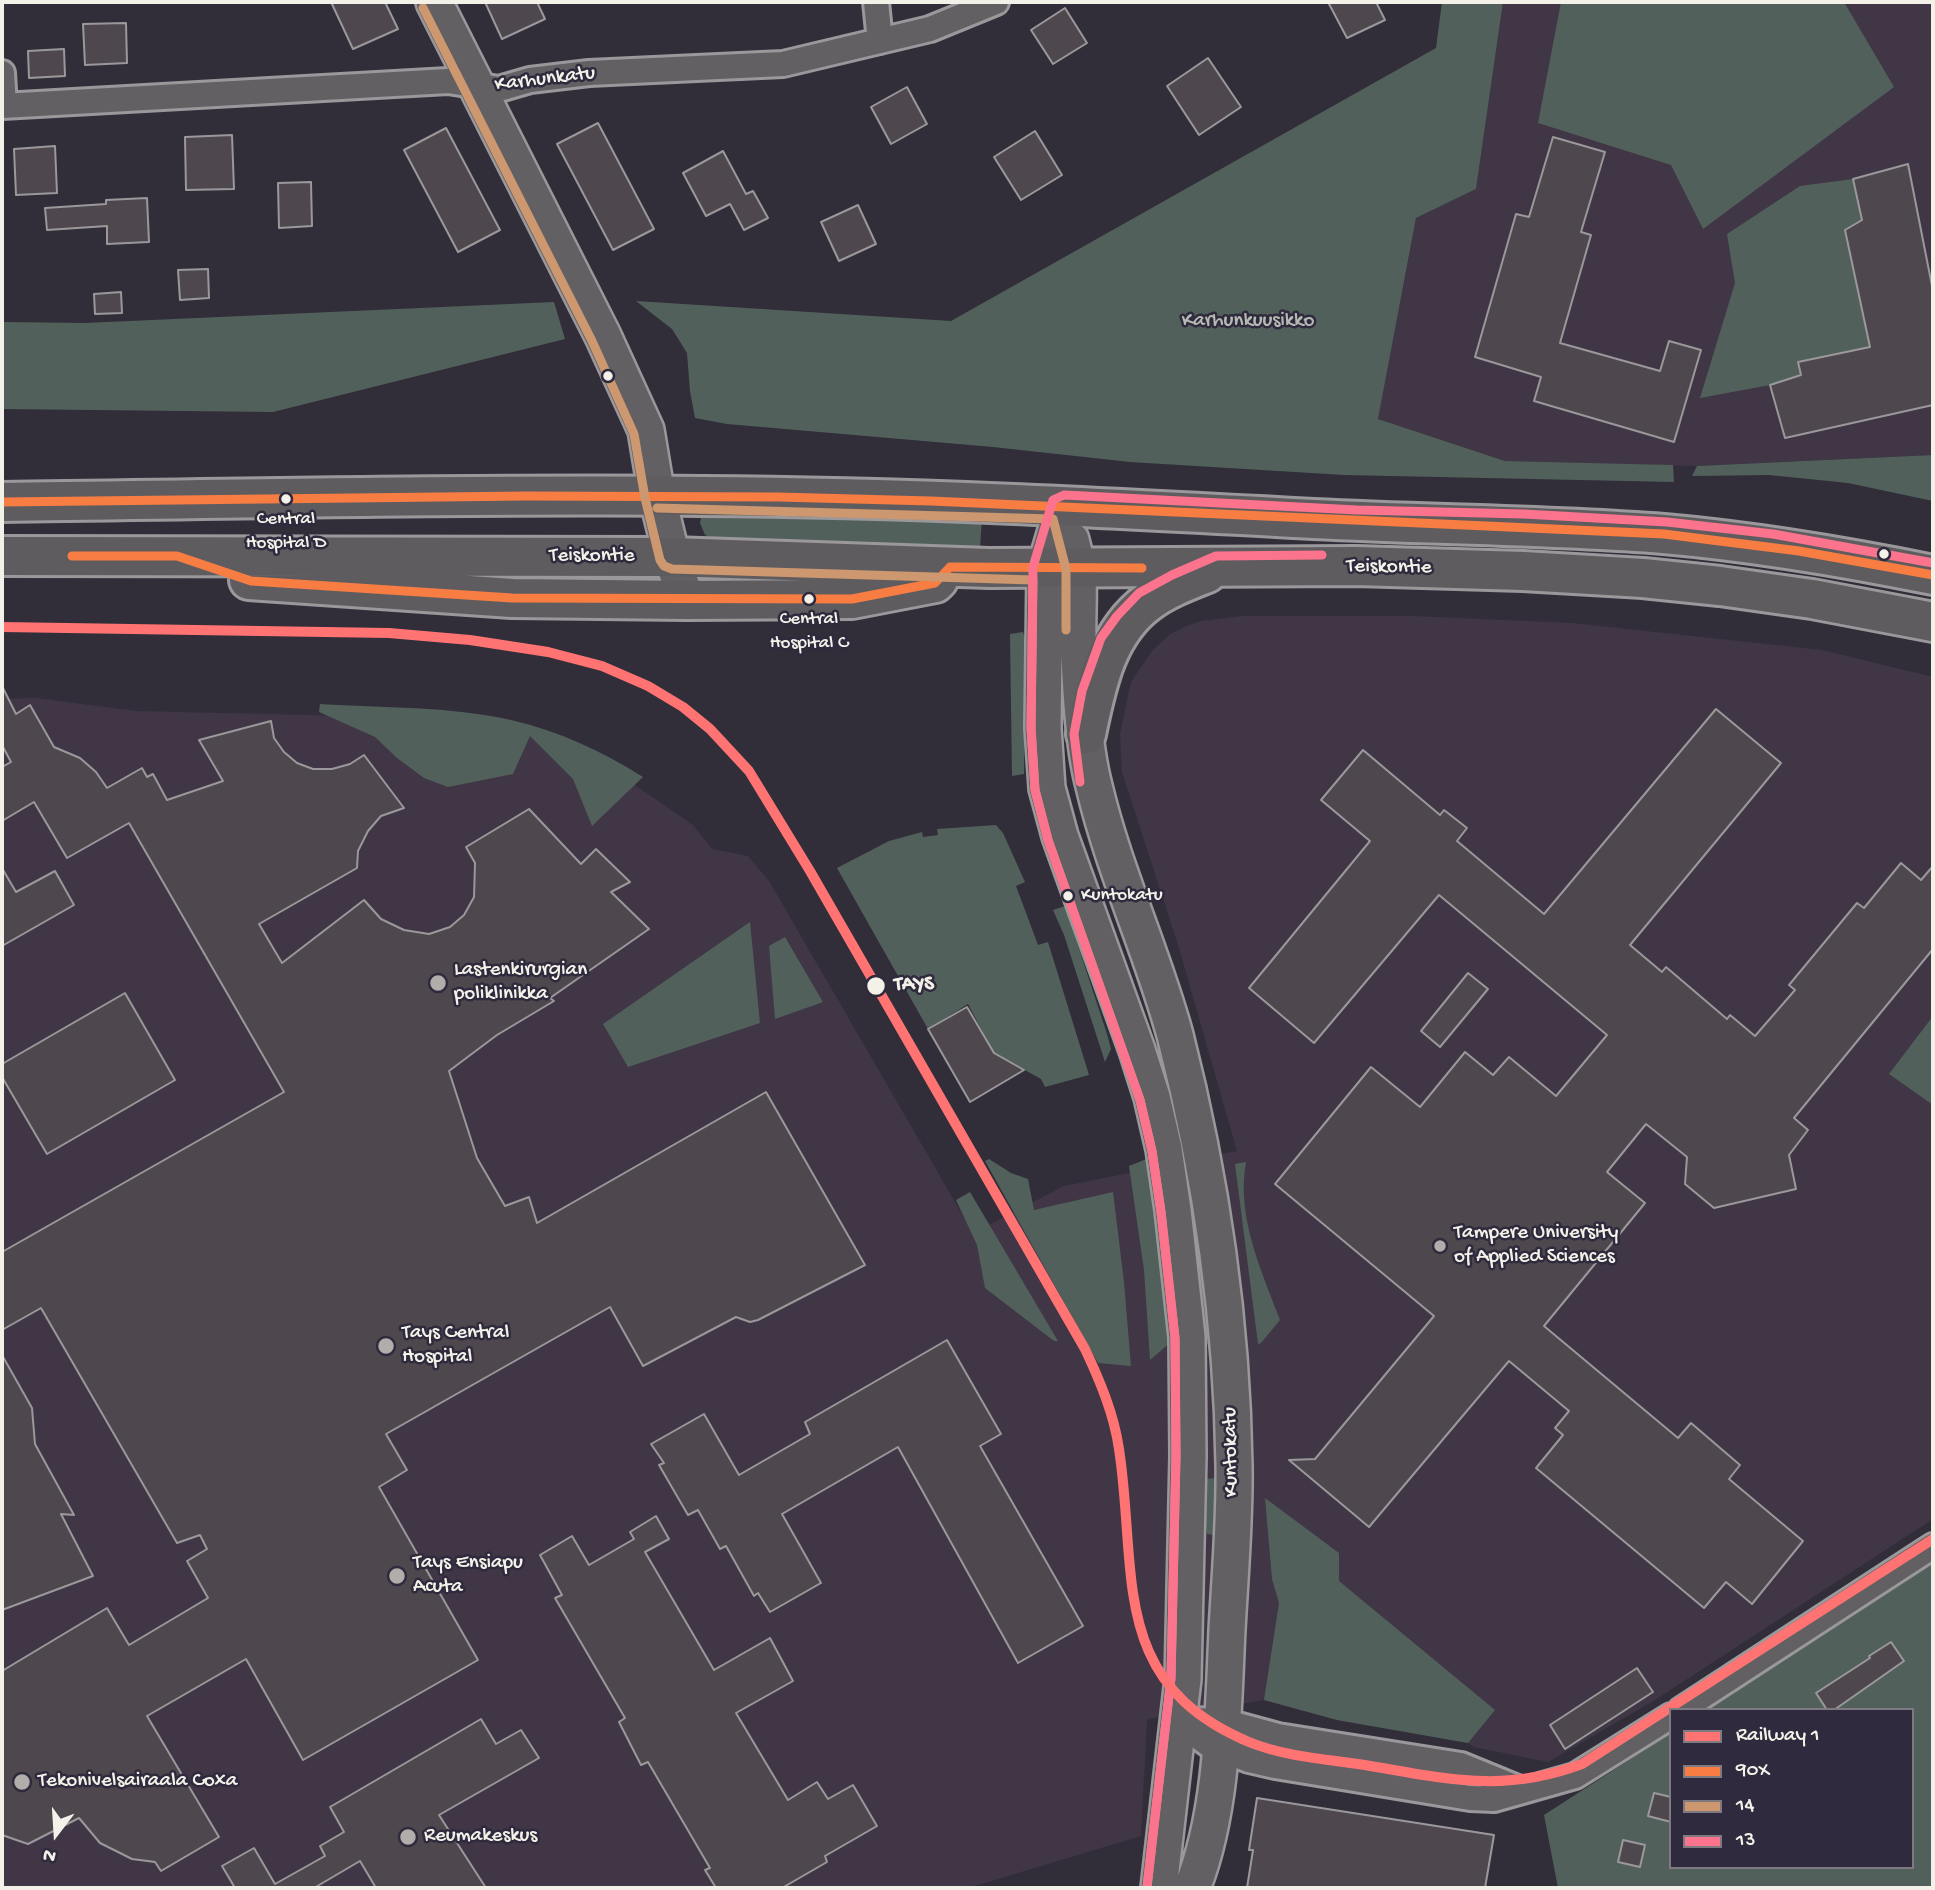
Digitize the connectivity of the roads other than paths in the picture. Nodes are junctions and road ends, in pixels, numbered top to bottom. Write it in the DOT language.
graph roads {
  1 [pos="434,2"];
  2 [pos="876,2"];
  3 [pos="996,2"];
  4 [pos="880,41"];
  5 [pos="2,74"];
  6 [pos="476,87"];
  7 [pos="3,106"];
  8 [pos="657,496"];
  9 [pos="2,502"];
  10 [pos="1063,507"];
  11 [pos="2,556"];
  12 [pos="177,556"];
  13 [pos="672,557"];
  14 [pos="950,567"];
  15 [pos="1061,568"];
  16 [pos="1219,568"];
  17 [pos="1933,575"];
  18 [pos="686,600"];
  19 [pos="1933,622"];
  20 [pos="1086,734"];
  21 [pos="1933,1546"];
  22 [pos="1684,1708"];
  23 [pos="1669,1717"];
  24 [pos="1180,1723"];
  25 [pos="1222,1735"];
  26 [pos="1160,1888"];
  27 [pos="1192,1888"];
  1 -- 6 [label="street"];
  2 -- 4 [label="street"];
  3 -- 4 [label="street, Karhunkatu"];
  4 -- 6 [label="street, Karhunkatu"];
  5 -- 7 [label="street"];
  6 -- 7 [label="street, Karhunkatu"];
  6 -- 8 [label="street"];
  8 -- 9 [label="highway"];
  8 -- 10 [label="highway"];
  8 -- 13 [label="street"];
  10 -- 15 [label="street, Kuntokatu"];
  10 -- 17 [label="highway"];
  11 -- 12 [label="highway, Teiskontie"];
  12 -- 13 [label="highway, Teiskontie"];
  12 -- 18 [label="highway"];
  13 -- 14 [label="highway, Teiskontie"];
  13 -- 18 [label="street"];
  14 -- 15 [label="highway, Teiskontie"];
  14 -- 18 [label="highway"];
  15 -- 16 [label="highway, Teiskontie"];
  15 -- 20 [label="street, Kuntokatu"];
  15 -- 24 [label="street, Kuntokatu"];
  16 -- 19 [label="highway, Teiskontie"];
  16 -- 20 [label="highway"];
  20 -- 25 [label="street, Kuntokatu"];
  21 -- 22 [label="street"];
  23 -- 25 [label="street"];
  24 -- 25 [label="street"];
  24 -- 26 [label="street, Kuntokatu"];
  25 -- 27 [label="street, Kuntokatu"];
}
